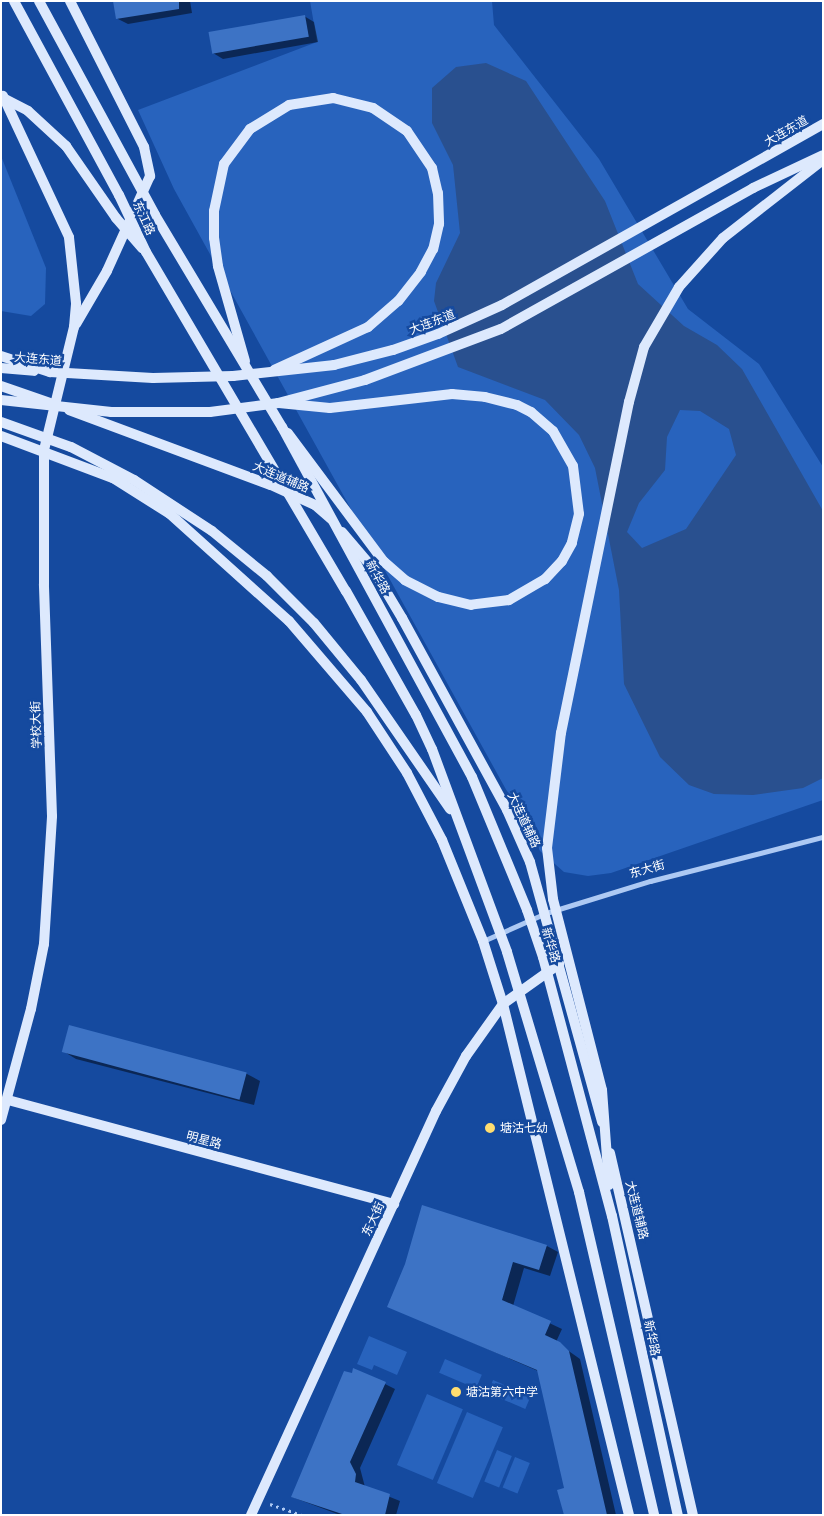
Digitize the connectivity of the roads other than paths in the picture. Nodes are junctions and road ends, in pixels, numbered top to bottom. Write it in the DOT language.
graph roads {
  1 [pos="14,1"];
  2 [pos="39,1"];
  3 [pos="70,1"];
  4 [pos="1,93"];
  5 [pos="1,97"];
  6 [pos="823,124"];
  7 [pos="823,155"];
  8 [pos="823,160"];
  9 [pos="146,252"];
  10 [pos="74,327"];
  11 [pos="1,356"];
  12 [pos="245,361"];
  13 [pos="1,368"];
  14 [pos="50,372"];
  15 [pos="268,373"];
  16 [pos="1,386"];
  17 [pos="1,400"];
  18 [pos="278,403"];
  19 [pos="54,404"];
  20 [pos="1,422"];
  21 [pos="282,427"];
  22 [pos="1,436"];
  23 [pos="44,450"];
  24 [pos="457,820"];
  25 [pos="823,837"];
  26 [pos="546,913"];
  27 [pos="483,941"];
  28 [pos="559,964"];
  29 [pos="502,1004"];
  30 [pos="8,1100"];
  31 [pos="1,1120"];
  32 [pos="394,1204"];
  33 [pos="612,1216"];
  34 [pos="251,1515"];
  35 [pos="629,1515"];
  36 [pos="654,1515"];
  37 [pos="678,1515"];
  38 [pos="693,1515"];
  1 -- 9 [label="main road, 东江路, bridge"];
  2 -- 12 [label="main road, 东江路, bridge"];
  3 -- 10 [label="main road"];
  4 -- 10 [label="main road"];
  5 -- 9 [label="main road, bridge"];
  6 -- 15 [label="main road, 大连东道, bridge"];
  7 -- 18 [label="main road, bridge"];
  8 -- 33 [label="main road, bridge"];
  9 -- 24 [label="main road, 东江路, bridge"];
  10 -- 19 [label="main road, 学校大街"];
  11 -- 14 [label="main road"];
  12 -- 15 [label="main road, bridge"];
  12 -- 21 [label="main road, 东江路, bridge"];
  13 -- 14 [label="main road, 大连东道"];
  14 -- 15 [label="main road, 大连东道, bridge"];
  16 -- 19 [label="main road, 大连道辅路"];
  17 -- 18 [label="main road, bridge"];
  18 -- 21 [label="main road, bridge"];
  19 -- 23 [label="main road, 学校大街"];
  19 -- 26 [label="main road, 大连道辅路"];
  20 -- 24 [label="main road, bridge"];
  21 -- 33 [label="main road, 新华路, bridge"];
  22 -- 23 [label="main road"];
  23 -- 27 [label="main road"];
  23 -- 30 [label="main road, 学校大街"];
  24 -- 36 [label="main road, bridge"];
  25 -- 26 [label="street, 东大街"];
  26 -- 27 [label="street, 东大街"];
  26 -- 28 [label="main road, 大连道辅路"];
  27 -- 29 [label="main road"];
  28 -- 29 [label="main road, 东大街"];
  28 -- 38 [label="main road, 大连道辅路"];
  29 -- 32 [label="main road, 东大街"];
  29 -- 35 [label="main road"];
  30 -- 31 [label="main road, 学校大街"];
  30 -- 32 [label="main road, 明星路"];
  32 -- 34 [label="main road, 东大街"];
  33 -- 37 [label="main road, 新华路"];
}
